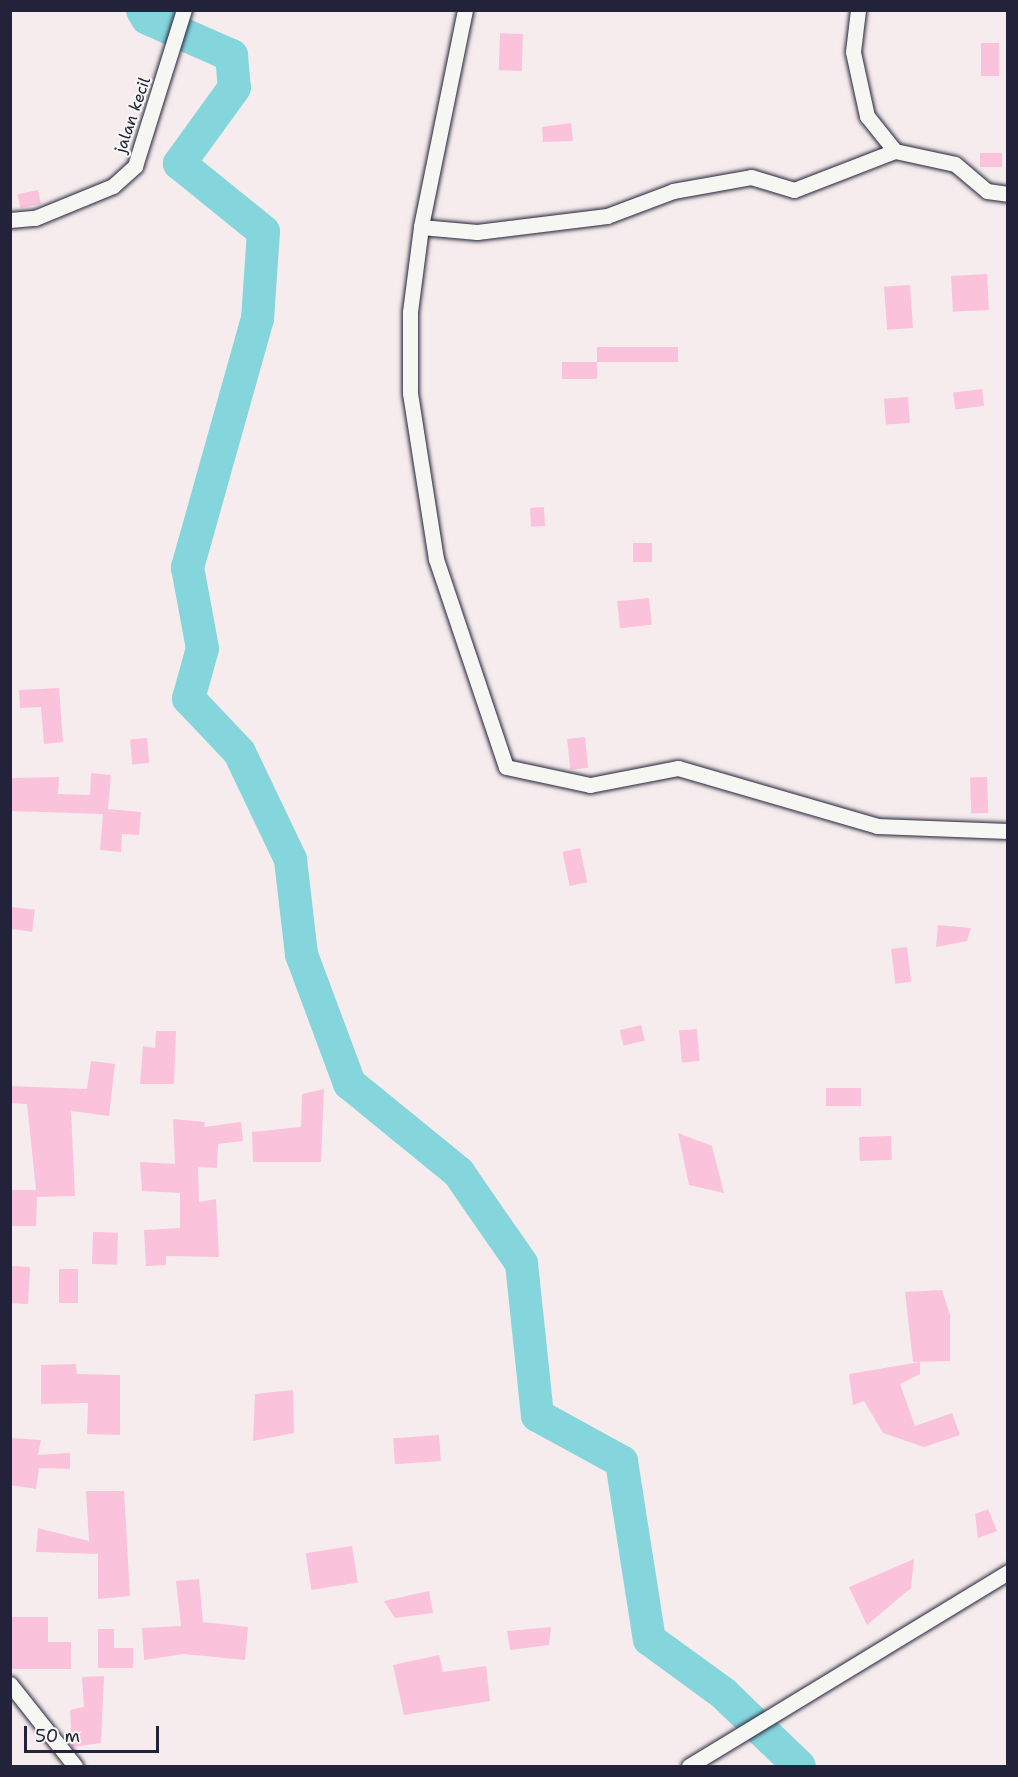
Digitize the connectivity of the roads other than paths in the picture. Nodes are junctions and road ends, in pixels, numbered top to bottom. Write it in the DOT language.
graph roads {
  1 [pos="184,10"];
  2 [pos="465,10"];
  3 [pos="858,10"];
  4 [pos="895,151"];
  5 [pos="1008,194"];
  6 [pos="10,220"];
  7 [pos="421,227"];
  8 [pos="1008,831"];
  9 [pos="1008,1572"];
  10 [pos="10,1684"];
  11 [pos="694,1764"];
  12 [pos="75,1767"];
  1 -- 6 [label="street, jalan kecil"];
  2 -- 7 [label="street"];
  3 -- 4 [label="street"];
  4 -- 5 [label="street"];
  4 -- 7 [label="street"];
  7 -- 8 [label="street"];
  9 -- 11 [label="street"];
  10 -- 12 [label="street"];
}
